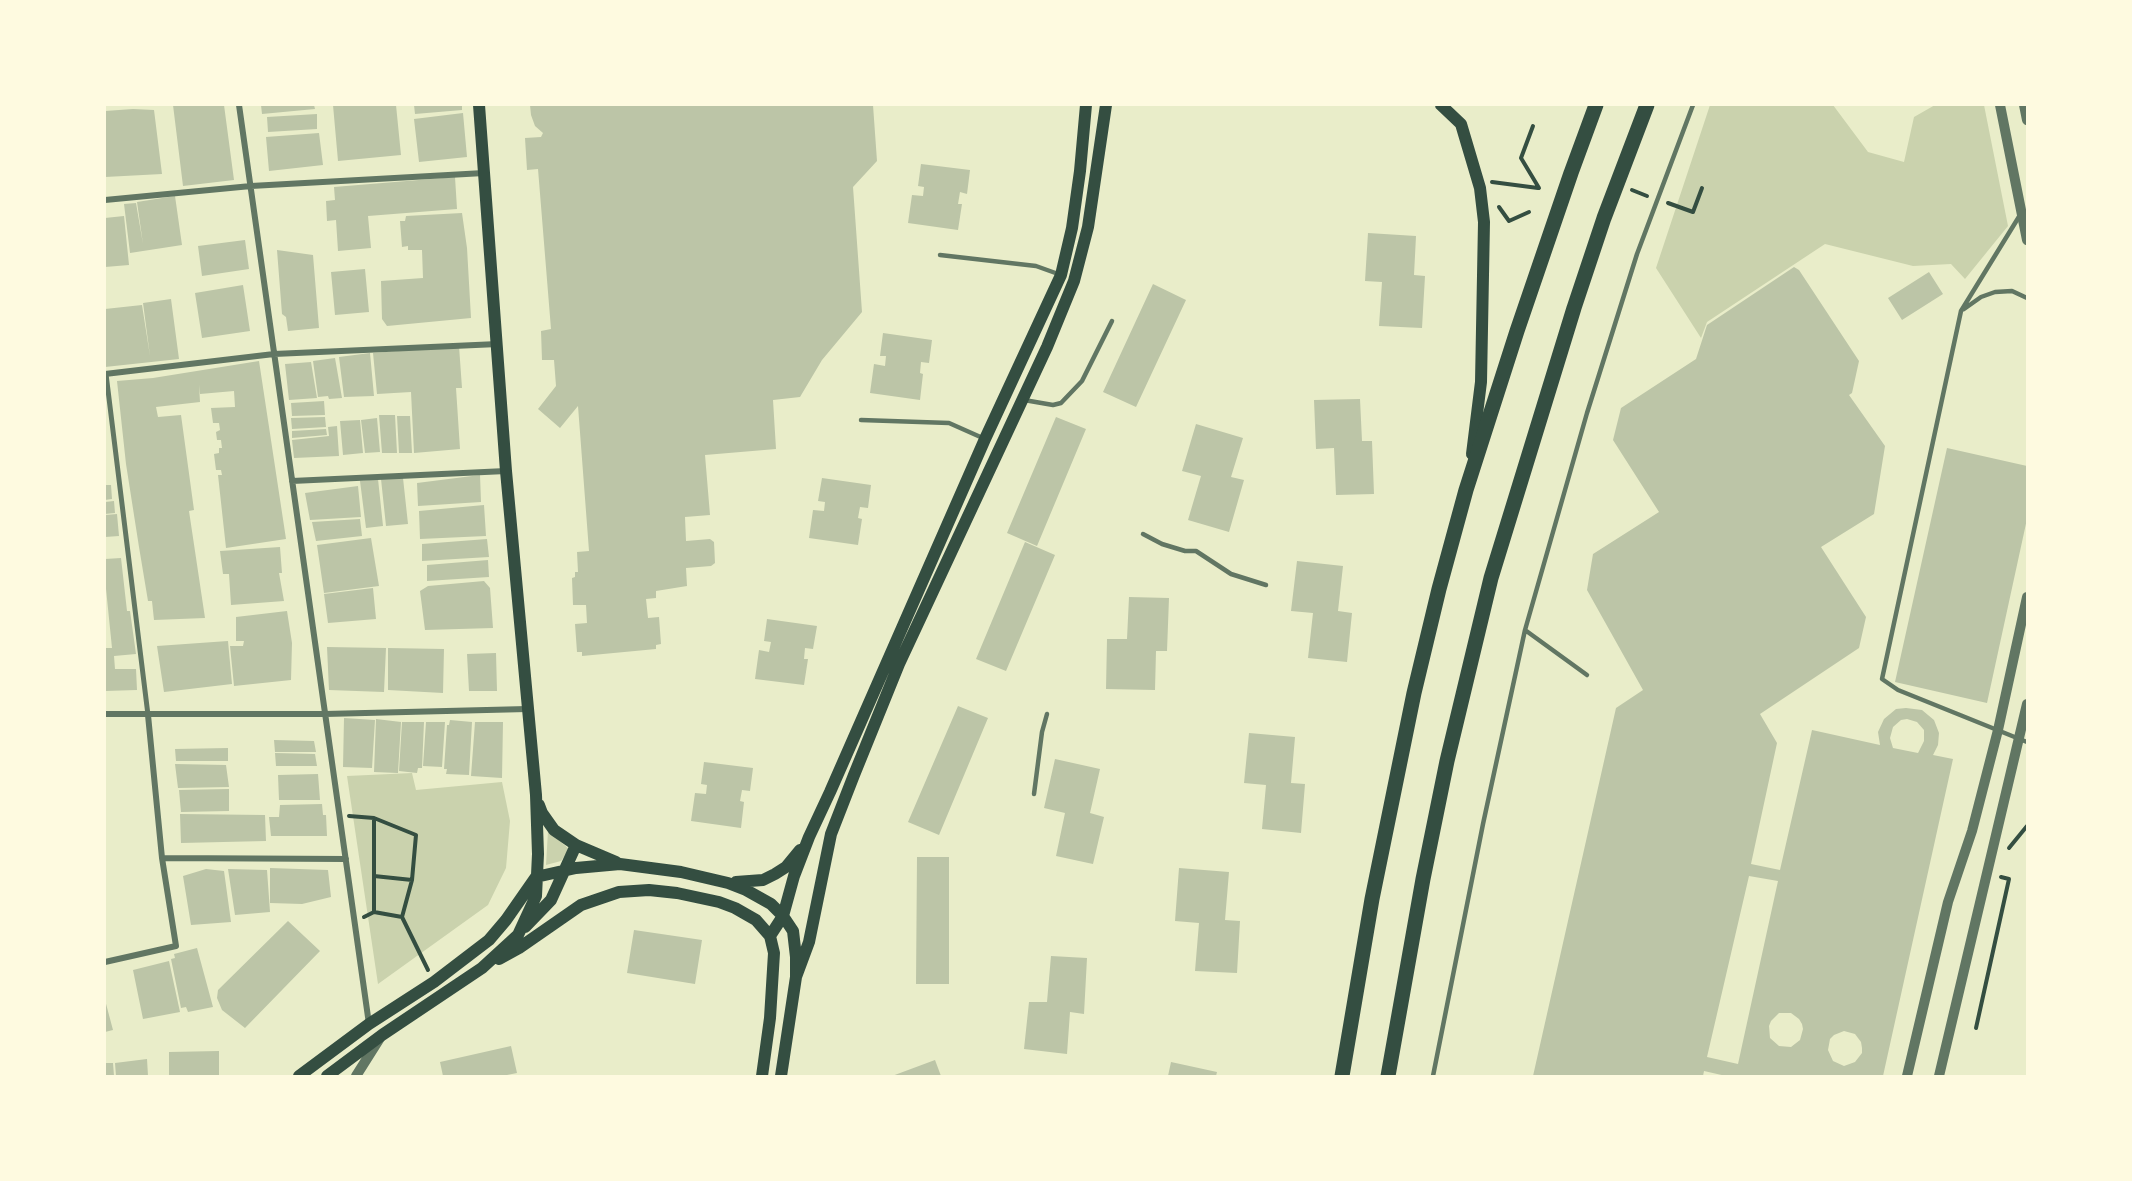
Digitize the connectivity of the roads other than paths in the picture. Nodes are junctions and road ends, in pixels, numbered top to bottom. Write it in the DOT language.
graph roads {
  1 [pos="239,105"];
  2 [pos="479,105"];
  3 [pos="1086,105"];
  4 [pos="1106,105"];
  5 [pos="1441,105"];
  6 [pos="1596,105"];
  7 [pos="1647,105"];
  8 [pos="1693,105"];
  9 [pos="2000,105"];
  10 [pos="2024,105"];
  11 [pos="2027,120"];
  12 [pos="1080,171"];
  13 [pos="484,173"];
  14 [pos="1097,175"];
  15 [pos="250,186"];
  16 [pos="105,200"];
  17 [pos="2022,213"];
  18 [pos="2027,240"];
  19 [pos="940,255"];
  20 [pos="1061,275"];
  21 [pos="1074,281"];
  22 [pos="2027,298"];
  23 [pos="1961,311"];
  24 [pos="1112,321"];
  25 [pos="498,344"];
  26 [pos="274,354"];
  27 [pos="106,374"];
  28 [pos="1023,400"];
  29 [pos="861,420"];
  30 [pos="984,439"];
  31 [pos="506,471"];
  32 [pos="292,482"];
  33 [pos="1466,490"];
  34 [pos="1143,534"];
  35 [pos="1266,585"];
  36 [pos="2027,597"];
  37 [pos="1525,630"];
  38 [pos="1587,675"];
  39 [pos="2027,704"];
  40 [pos="527,709"];
  41 [pos="105,714"];
  42 [pos="325,714"];
  43 [pos="1047,714"];
  44 [pos="147,715"];
  45 [pos="1998,730"];
  46 [pos="2023,740"];
  47 [pos="1035,794"];
  48 [pos="536,795"];
  49 [pos="809,837"];
  50 [pos="576,845"];
  51 [pos="162,858"];
  52 [pos="346,859"];
  53 [pos="620,864"];
  54 [pos="566,869"];
  55 [pos="536,877"];
  56 [pos="728,883"];
  57 [pos="783,916"];
  58 [pos="518,934"];
  59 [pos="770,936"];
  60 [pos="105,962"];
  61 [pos="483,968"];
  62 [pos="796,977"];
  63 [pos="369,1024"];
  64 [pos="382,1035"];
  65 [pos="1347,1040"];
  66 [pos="299,1076"];
  67 [pos="327,1076"];
  68 [pos="356,1076"];
  69 [pos="762,1076"];
  70 [pos="781,1076"];
  71 [pos="1332,1076"];
  72 [pos="1342,1076"];
  73 [pos="1388,1076"];
  74 [pos="1433,1076"];
  75 [pos="1907,1076"];
  76 [pos="1939,1076"];
  1 -- 15 [label="street"];
  2 -- 13 [label="main road"];
  3 -- 12 [label="main road"];
  4 -- 14 [label="main road"];
  5 -- 33 [label="main road"];
  6 -- 33 [label="highway"];
  7 -- 73 [label="highway"];
  8 -- 37 [label="lane"];
  9 -- 17 [label="street"];
  10 -- 11 [label="street"];
  12 -- 14 [label="main road"];
  12 -- 20 [label="main road"];
  13 -- 15 [label="street"];
  13 -- 25 [label="main road"];
  14 -- 21 [label="main road"];
  15 -- 16 [label="street"];
  15 -- 26 [label="street"];
  17 -- 18 [label="street"];
  17 -- 23 [label="lane"];
  19 -- 20 [label="lane"];
  20 -- 21 [label="main road"];
  20 -- 30 [label="main road"];
  21 -- 28 [label="main road"];
  22 -- 23 [label="lane"];
  23 -- 45 [label="lane"];
  24 -- 28 [label="lane"];
  25 -- 26 [label="street"];
  25 -- 31 [label="main road"];
  26 -- 27 [label="street"];
  26 -- 32 [label="street"];
  27 -- 44 [label="street"];
  28 -- 62 [label="main road"];
  29 -- 30 [label="lane"];
  30 -- 49 [label="main road"];
  31 -- 32 [label="street"];
  31 -- 40 [label="main road"];
  32 -- 42 [label="street"];
  33 -- 65 [label="highway"];
  34 -- 35 [label="lane"];
  36 -- 45 [label="street"];
  37 -- 38 [label="lane"];
  37 -- 74 [label="lane"];
  39 -- 46 [label="street"];
  40 -- 42 [label="street"];
  40 -- 48 [label="main road"];
  41 -- 44 [label="street"];
  42 -- 44 [label="street"];
  42 -- 52 [label="street"];
  43 -- 47 [label="lane"];
  44 -- 51 [label="street"];
  45 -- 46 [label="lane"];
  45 -- 75 [label="street"];
  46 -- 76 [label="street"];
  48 -- 50 [label="main road"];
  48 -- 55 [label="main road"];
  49 -- 56 [label="main road"];
  49 -- 57 [label="main road"];
  50 -- 53 [label="main road"];
  50 -- 54 [label="main road"];
  51 -- 52 [label="street"];
  51 -- 60 [label="street"];
  52 -- 63 [label="street"];
  53 -- 54 [label="main road"];
  53 -- 56 [label="main road"];
  54 -- 55 [label="main road"];
  54 -- 58 [label="main road"];
  55 -- 58 [label="main road"];
  55 -- 63 [label="main road"];
  56 -- 57 [label="main road"];
  57 -- 59 [label="main road"];
  57 -- 62 [label="main road"];
  58 -- 61 [label="main road"];
  59 -- 61 [label="main road"];
  59 -- 69 [label="main road"];
  61 -- 64 [label="main road"];
  62 -- 70 [label="main road"];
  63 -- 66 [label="main road"];
  64 -- 67 [label="main road"];
  64 -- 68 [label="street"];
  65 -- 71 [label="highway"];
  65 -- 72 [label="highway"];
}
